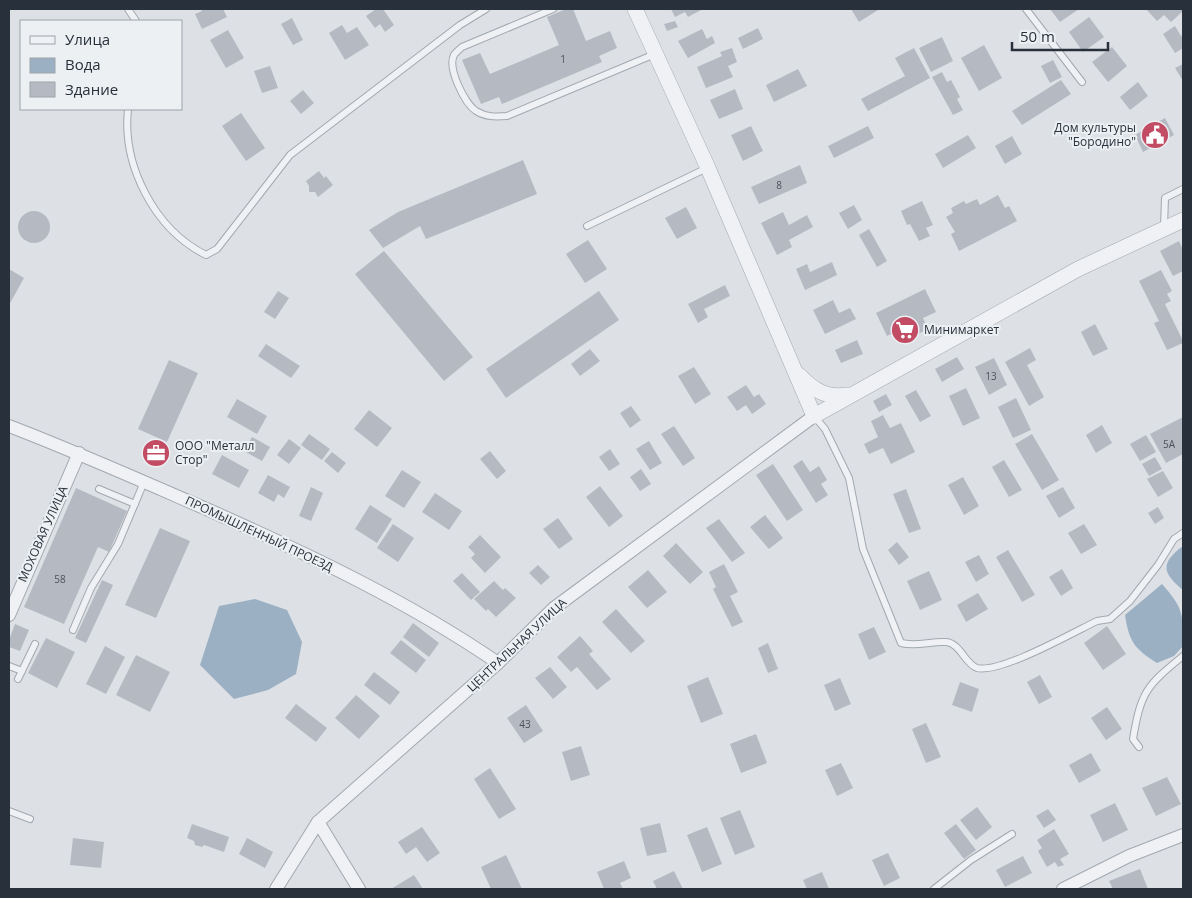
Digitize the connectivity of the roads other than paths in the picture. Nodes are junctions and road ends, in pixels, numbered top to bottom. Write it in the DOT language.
graph roads {
  1 [pos="128,9"];
  2 [pos="486,9"];
  3 [pos="553,9"];
  4 [pos="635,9"];
  5 [pos="1026,9"];
  6 [pos="135,20"];
  7 [pos="656,53"];
  8 [pos="1082,82"];
  9 [pos="128,110"];
  10 [pos="708,168"];
  11 [pos="1183,189"];
  12 [pos="1183,220"];
  13 [pos="587,226"];
  14 [pos="1164,227"];
  15 [pos="794,370"];
  16 [pos="855,395"];
  17 [pos="814,416"];
  18 [pos="9,426"];
  19 [pos="79,453"];
  20 [pos="144,482"];
  21 [pos="99,489"];
  22 [pos="135,504"];
  23 [pos="1183,533"];
  24 [pos="9,615"];
  25 [pos="73,630"];
  26 [pos="35,644"];
  27 [pos="1183,656"];
  28 [pos="498,663"];
  29 [pos="9,666"];
  30 [pos="22,671"];
  31 [pos="18,679"];
  32 [pos="1140,747"];
  33 [pos="9,811"];
  34 [pos="30,819"];
  35 [pos="318,822"];
  36 [pos="1012,834"];
  37 [pos="1183,835"];
  38 [pos="276,889"];
  39 [pos="359,889"];
  40 [pos="934,889"];
  41 [pos="1063,889"];
  1 -- 6 [label="lane"];
  2 -- 9 [label="lane"];
  3 -- 7 [label="lane"];
  4 -- 7 [label="street"];
  5 -- 8 [label="lane"];
  7 -- 10 [label="street"];
  10 -- 13 [label="lane"];
  10 -- 15 [label="street"];
  11 -- 14 [label="lane"];
  12 -- 14 [label="street"];
  14 -- 16 [label="street"];
  15 -- 16 [label="street"];
  15 -- 17 [label="street"];
  16 -- 17 [label="street"];
  17 -- 23 [label="lane"];
  17 -- 28 [label="street, ЦЕНТРАЛЬНАЯ УЛИЦА"];
  18 -- 19 [label="street, ПРОМЫШЛЕННЫЙ ПРОЕЗД"];
  19 -- 20 [label="street, ПРОМЫШЛЕННЫЙ ПРОЕЗД"];
  19 -- 24 [label="street, МОХОВАЯ УЛИЦА"];
  20 -- 22 [label="lane"];
  20 -- 28 [label="street, ПРОМЫШЛЕННЫЙ ПРОЕЗД"];
  21 -- 22 [label="lane"];
  22 -- 25 [label="lane"];
  26 -- 30 [label="lane"];
  27 -- 32 [label="lane"];
  28 -- 35 [label="street, ЦЕНТРАЛЬНАЯ УЛИЦА"];
  29 -- 30 [label="lane"];
  30 -- 31 [label="lane"];
  33 -- 34 [label="lane"];
  35 -- 38 [label="street, ЦЕНТРАЛЬНАЯ УЛИЦА"];
  35 -- 39 [label="street"];
  36 -- 40 [label="lane"];
  37 -- 41 [label="street"];
}
